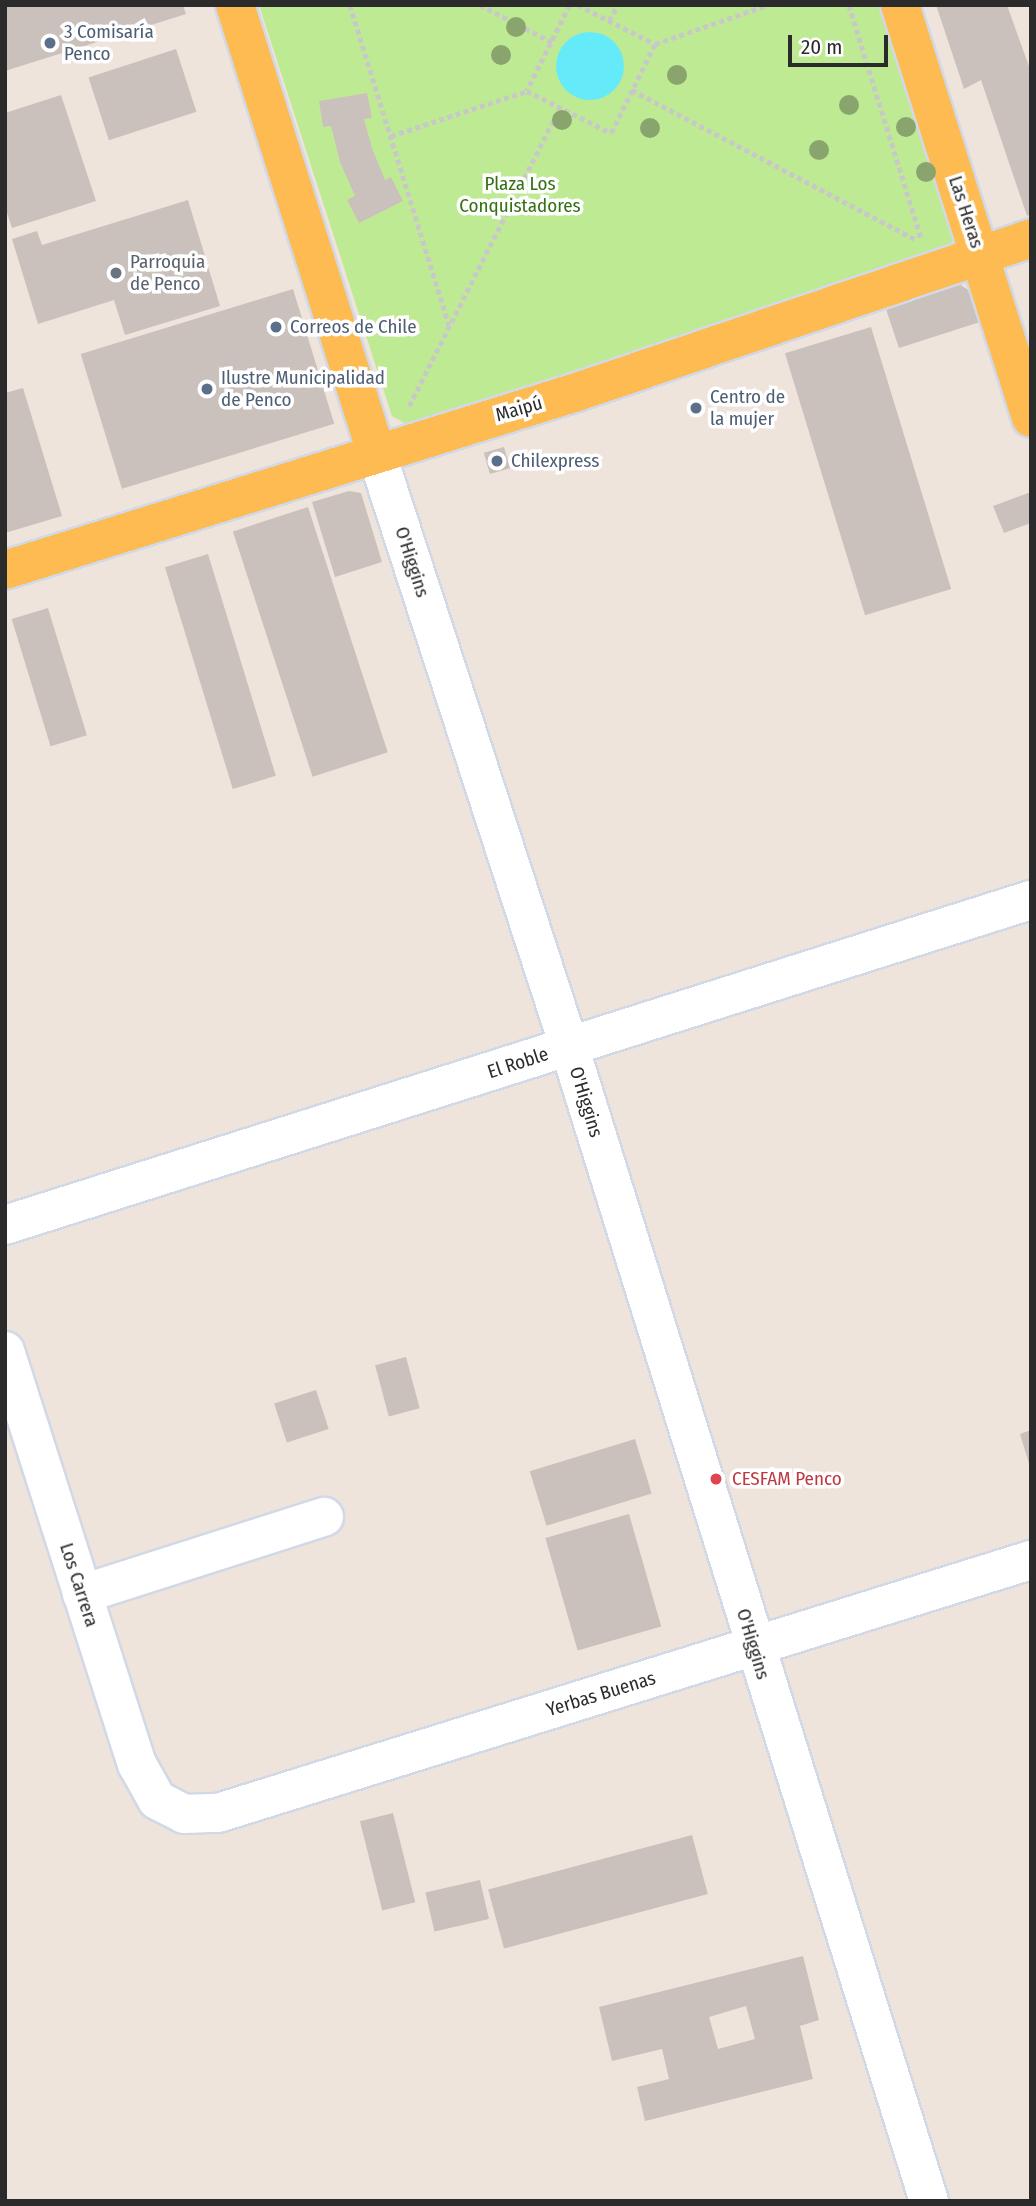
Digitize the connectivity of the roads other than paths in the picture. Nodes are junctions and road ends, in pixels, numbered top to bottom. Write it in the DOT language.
graph roads {
  1 [pos="235,5"];
  2 [pos="900,5"];
  3 [pos="1031,238"];
  4 [pos="981,256"];
  5 [pos="1031,418"];
  6 [pos="376,452"];
  7 [pos="5,570"];
  8 [pos="1031,900"];
  9 [pos="569,1046"];
  10 [pos="5,1225"];
  11 [pos="5,1351"];
  12 [pos="324,1517"];
  13 [pos="1031,1560"];
  14 [pos="82,1594"];
  15 [pos="753,1646"];
  16 [pos="169,1808"];
  17 [pos="929,2201"];
  1 -- 6 [label="main road, O'Higgins"];
  2 -- 4 [label="main road, Las Heras"];
  3 -- 4 [label="main road, Maipú"];
  4 -- 5 [label="main road, Las Heras"];
  4 -- 6 [label="main road, Maipú"];
  6 -- 7 [label="main road, Maipú"];
  6 -- 9 [label="street, O'Higgins"];
  8 -- 9 [label="street, El Roble"];
  9 -- 10 [label="street, El Roble"];
  9 -- 15 [label="street, O'Higgins"];
  11 -- 14 [label="street, Los Carrera"];
  12 -- 14 [label="street"];
  13 -- 15 [label="street, Yerbas Buenas"];
  14 -- 16 [label="street, Los Carrera"];
  15 -- 16 [label="street, Yerbas Buenas"];
  15 -- 17 [label="street, O'Higgins"];
}
